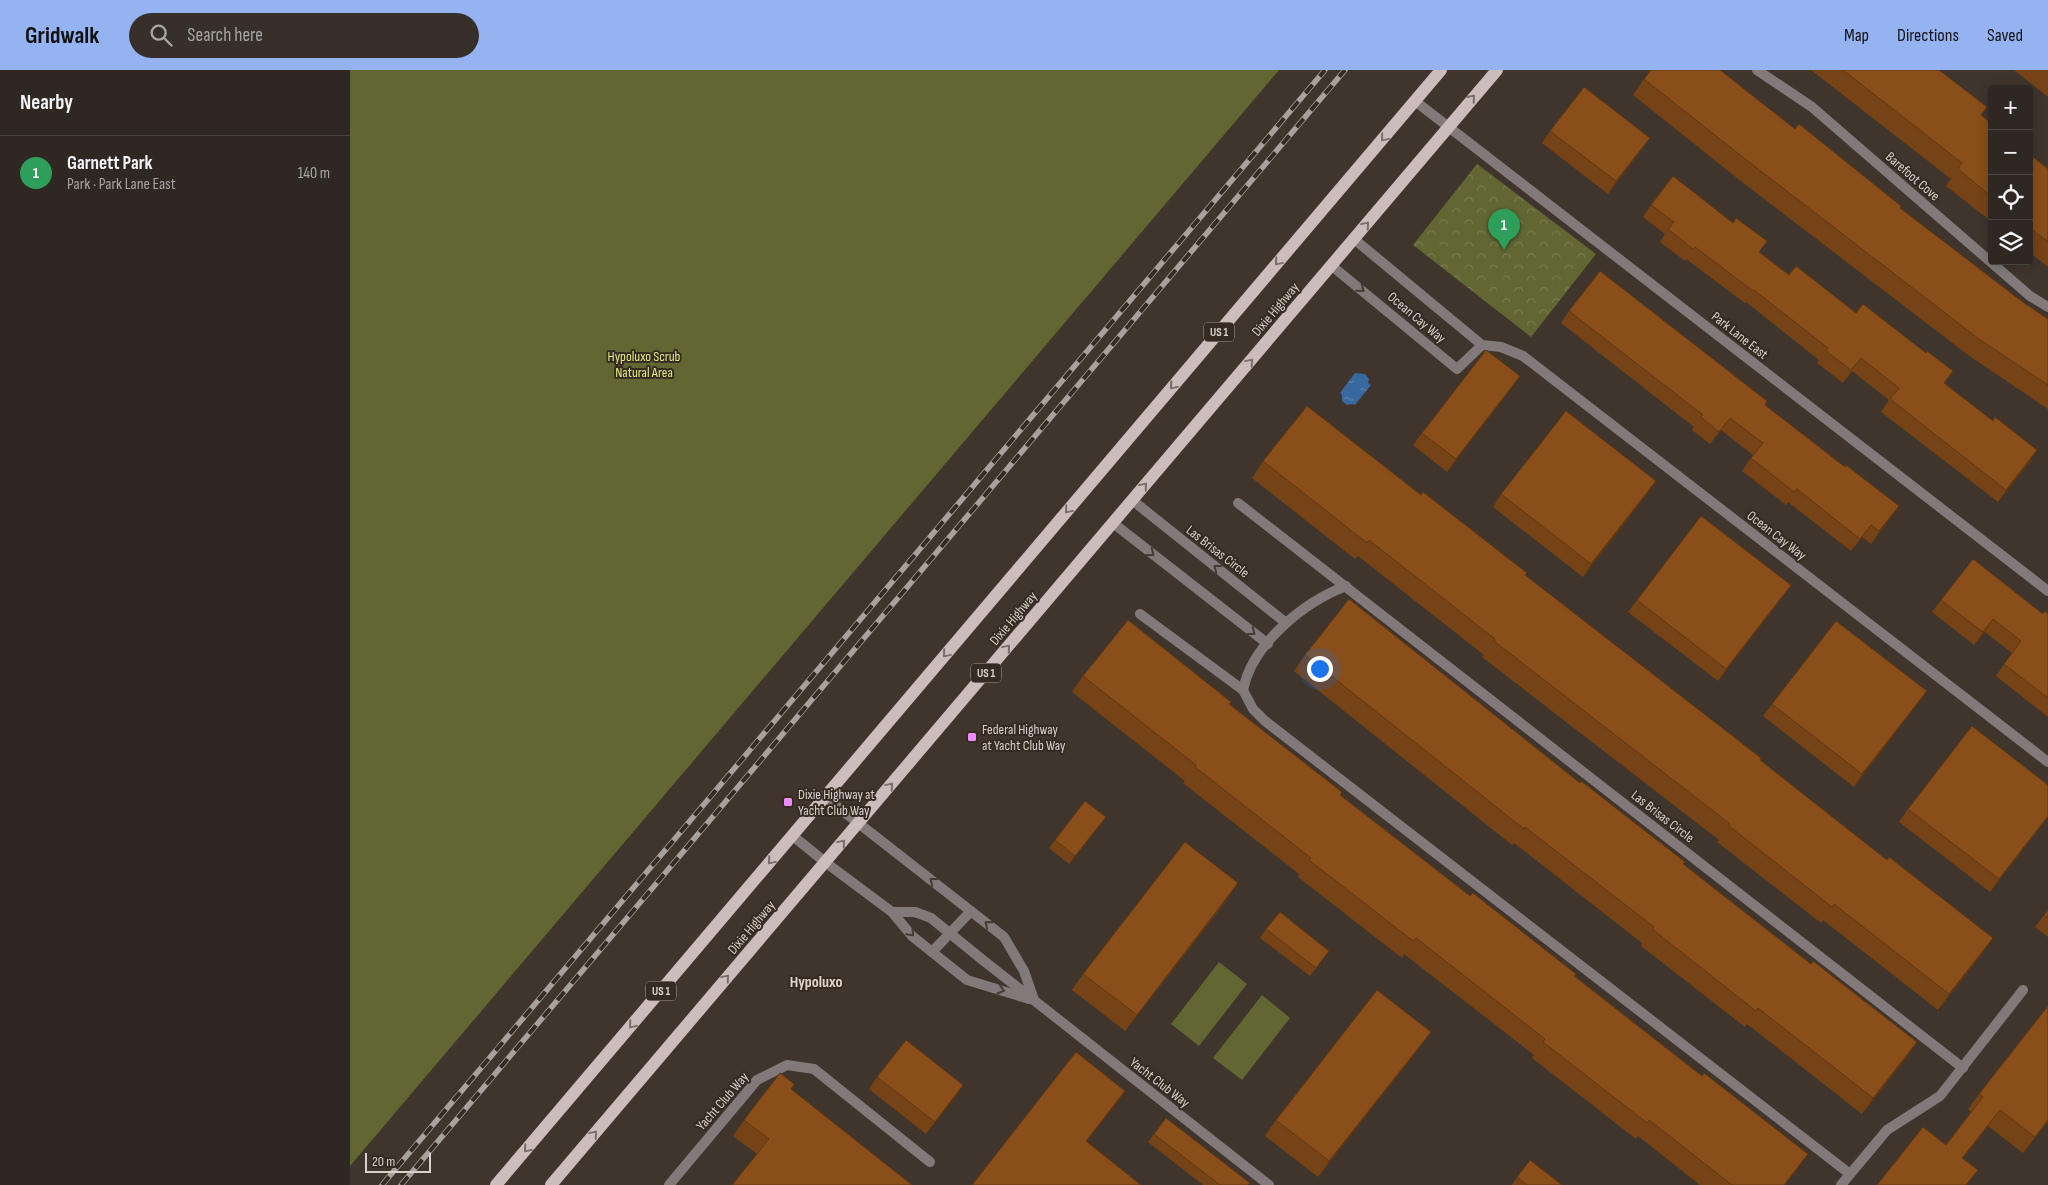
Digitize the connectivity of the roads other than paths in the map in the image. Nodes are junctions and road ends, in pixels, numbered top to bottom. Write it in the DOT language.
graph roads {
  1 [pos="1441,70"];
  2 [pos="1496,70"];
  3 [pos="1757,70"];
  4 [pos="1415,101"];
  5 [pos="1448,127"];
  6 [pos="1354,239"];
  7 [pos="1332,266"];
  8 [pos="2048,307"];
  9 [pos="1482,345"];
  10 [pos="1132,500"];
  11 [pos="1238,503"];
  12 [pos="1113,523"];
  13 [pos="1346,586"];
  14 [pos="2048,591"];
  15 [pos="1140,614"];
  16 [pos="1286,623"];
  17 [pos="1268,644"];
  18 [pos="1243,690"];
  19 [pos="2048,762"];
  20 [pos="825,797"];
  21 [pos="859,823"];
  22 [pos="793,836"];
  23 [pos="825,862"];
  24 [pos="971,911"];
  25 [pos="892,912"];
  26 [pos="950,933"];
  27 [pos="932,952"];
  28 [pos="2023,990"];
  29 [pos="1035,1000"];
  30 [pos="1963,1068"];
  31 [pos="930,1162"];
  32 [pos="1850,1174"];
  33 [pos="496,1185"];
  34 [pos="551,1185"];
  35 [pos="669,1185"];
  36 [pos="1270,1185"];
  37 [pos="1841,1185"];
  1 -- 4 [label="main road, Dixie Highway / US 1"];
  5 -- 2 [label="main road, Dixie Highway / US 1, one-way"];
  3 -- 8 [label="street, Barefoot Cove"];
  4 -- 5 [label="street, Park Lane East"];
  4 -- 20 [label="main road, Dixie Highway / US 1, one-way"];
  6 -- 5 [label="main road, Dixie Highway / US 1, one-way"];
  5 -- 14 [label="street, Park Lane East"];
  6 -- 7 [label="main road, Dixie Highway / US 1"];
  6 -- 9 [label="street, Ocean Cay Way"];
  7 -- 9 [label="street, Ocean Cay Way, one-way"];
  10 -- 7 [label="main road, Dixie Highway / US 1, one-way"];
  9 -- 19 [label="street, Ocean Cay Way"];
  10 -- 12 [label="main road, Dixie Highway / US 1"];
  16 -- 10 [label="street, Las Brisas Circle, one-way"];
  11 -- 13 [label="street, Las Brisas Circle"];
  12 -- 17 [label="street, one-way"];
  21 -- 12 [label="main road, Dixie Highway / US 1, one-way"];
  13 -- 16 [label="street"];
  13 -- 30 [label="street, Las Brisas Circle"];
  15 -- 18 [label="street"];
  16 -- 17 [label="street"];
  17 -- 18 [label="street"];
  18 -- 32 [label="street"];
  20 -- 21 [label="street"];
  20 -- 22 [label="main road, Dixie Highway / US 1"];
  23 -- 21 [label="main road, Dixie Highway / US 1, one-way"];
  24 -- 21 [label="street, one-way"];
  22 -- 23 [label="street, Yacht Club Way"];
  22 -- 33 [label="main road, Dixie Highway / US 1, one-way"];
  23 -- 25 [label="street, Yacht Club Way"];
  34 -- 23 [label="main road, Dixie Highway / US 1, one-way"];
  24 -- 26 [label="street"];
  29 -- 24 [label="street, one-way"];
  25 -- 26 [label="street, Yacht Club Way"];
  25 -- 27 [label="street, Yacht Club Way, one-way"];
  26 -- 27 [label="street"];
  26 -- 29 [label="street, Yacht Club Way"];
  27 -- 29 [label="street, Yacht Club Way, one-way"];
  28 -- 30 [label="street"];
  29 -- 36 [label="street, Yacht Club Way"];
  30 -- 32 [label="street"];
  31 -- 35 [label="street, Yacht Club Way"];
  32 -- 37 [label="street"];
}
